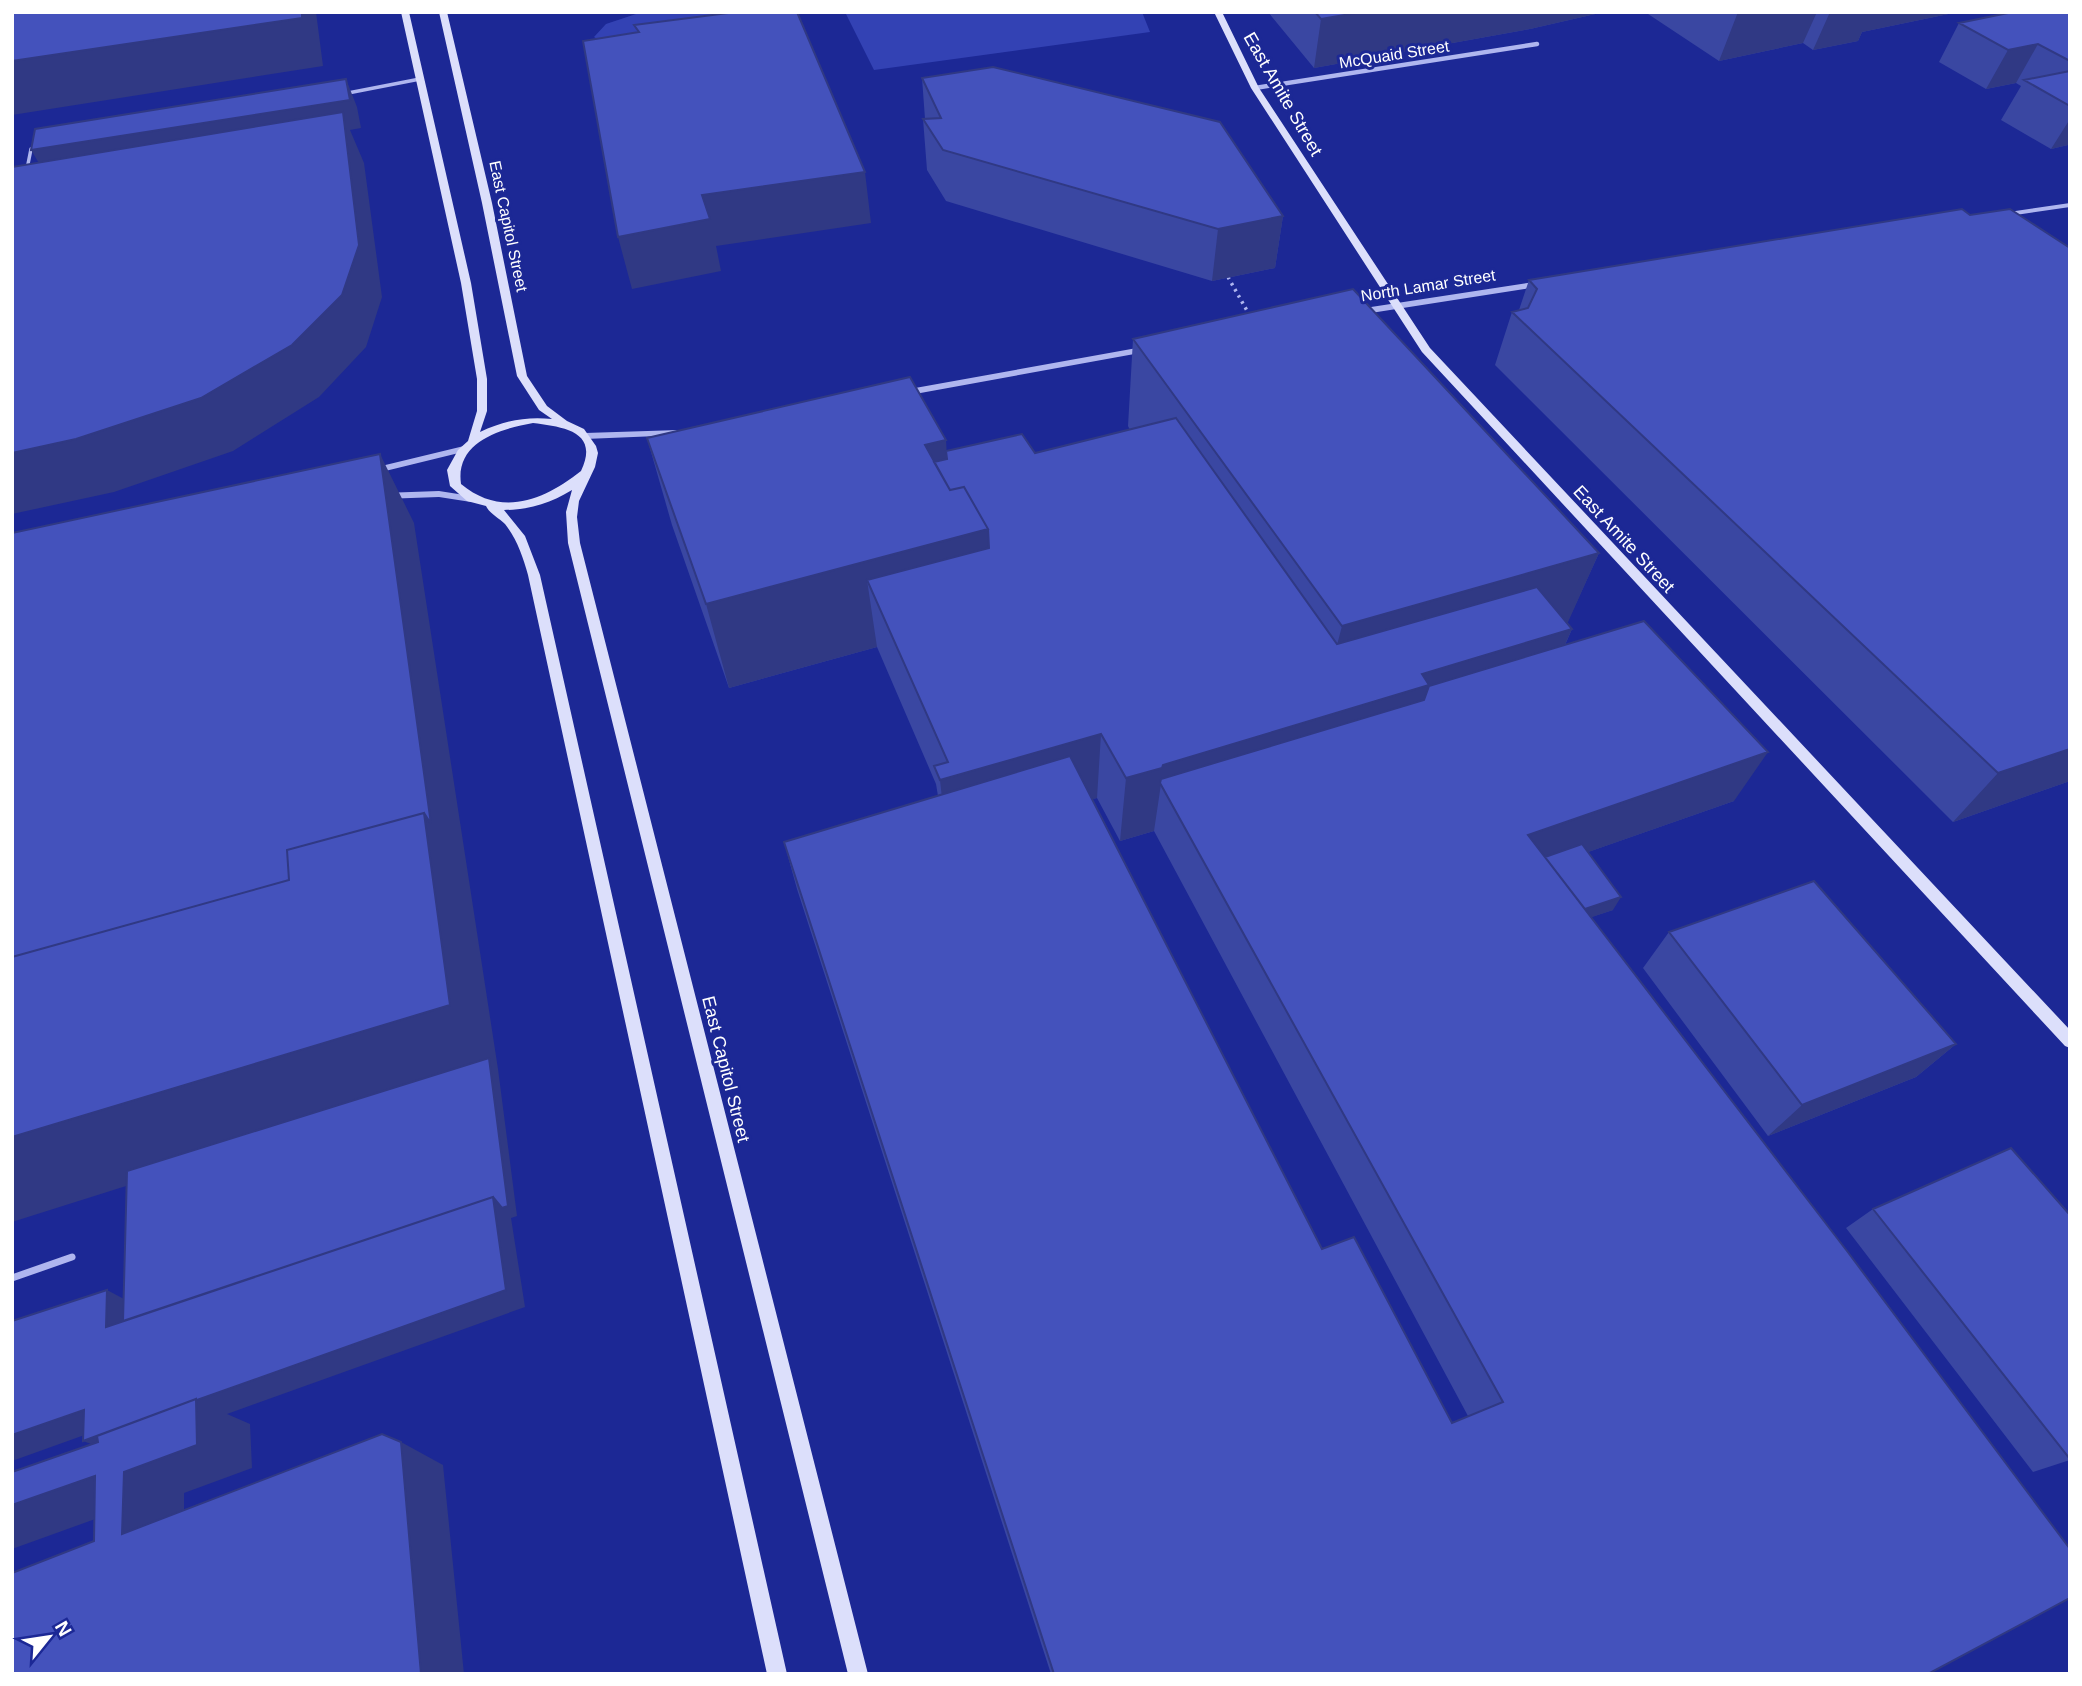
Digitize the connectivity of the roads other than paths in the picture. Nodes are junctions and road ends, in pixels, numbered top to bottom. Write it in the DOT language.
graph roads {
  1 [pos="405,12"];
  2 [pos="443,12"];
  3 [pos="1218,12"];
  4 [pos="1537,44"];
  5 [pos="420,79"];
  6 [pos="1255,88"];
  7 [pos="344,94"];
  8 [pos="44,146"];
  9 [pos="19,174"];
  10 [pos="2070,205"];
  11 [pos="1995,216"];
  12 [pos="1558,281"];
  13 [pos="1396,306"];
  14 [pos="1341,314"];
  15 [pos="1166,346"];
  16 [pos="895,395"];
  17 [pos="573,426"];
  18 [pos="687,432"];
  19 [pos="585,436"];
  20 [pos="468,444"];
  21 [pos="360,474"];
  22 [pos="584,474"];
  23 [pos="372,498"];
  24 [pos="477,501"];
  25 [pos="2070,1041"];
  26 [pos="72,1257"];
  27 [pos="12,1278"];
  28 [pos="777,1674"];
  29 [pos="858,1674"];
  1 -- 5 [label="main road"];
  2 -- 17 [label="main road, East Capitol Street"];
  3 -- 6 [label="main road, East Amite Street"];
  4 -- 6 [label="street, McQuaid Street"];
  5 -- 7 [label="lane"];
  5 -- 20 [label="main road"];
  6 -- 13 [label="main road, East Amite Street"];
  8 -- 9 [label="lane"];
  10 -- 11 [label="street"];
  12 -- 13 [label="street, North Lamar Street"];
  13 -- 14 [label="street, North Lamar Street"];
  13 -- 25 [label="main road, East Amite Street"];
  15 -- 16 [label="street"];
  17 -- 19 [label="main road"];
  17 -- 20 [label="main road"];
  18 -- 19 [label="street"];
  19 -- 22 [label="main road"];
  20 -- 21 [label="street"];
  20 -- 24 [label="main road"];
  22 -- 24 [label="main road"];
  22 -- 29 [label="main road, East Capitol Street"];
  23 -- 24 [label="street"];
  24 -- 28 [label="main road"];
  26 -- 27 [label="lane"];
}
